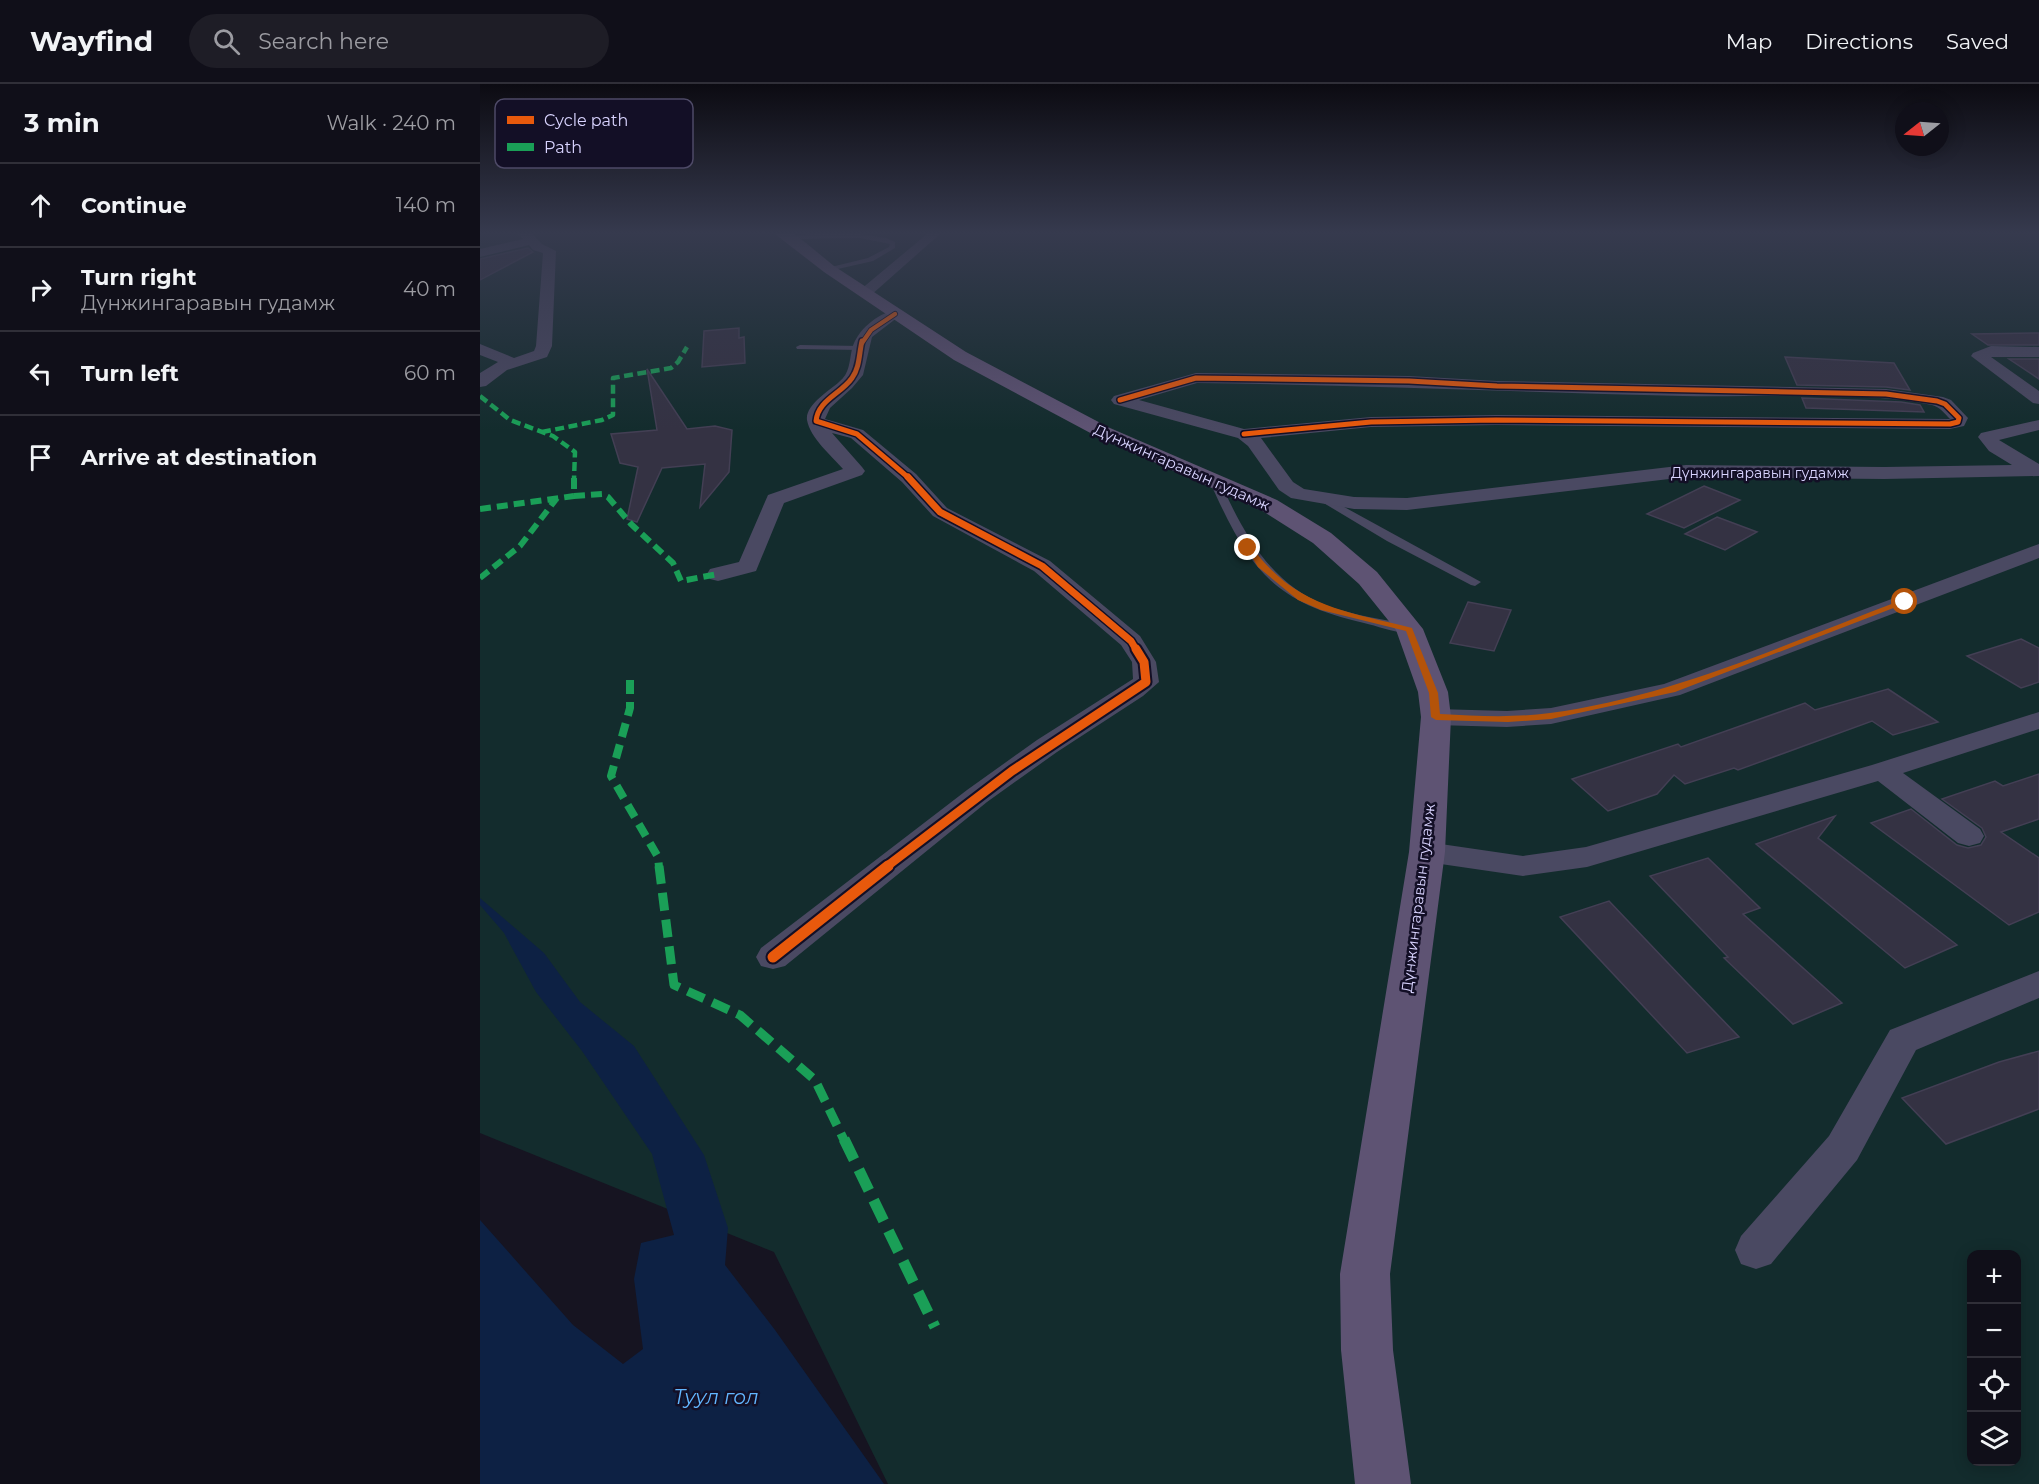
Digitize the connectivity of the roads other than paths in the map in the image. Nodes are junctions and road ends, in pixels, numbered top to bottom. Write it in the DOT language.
graph roads {
  1 [pos="547,299"];
  2 [pos="874,299"];
  3 [pos="895,314"];
  4 [pos="800,346"];
  5 [pos="861,348"];
  6 [pos="480,349"];
  7 [pos="2039,352"];
  8 [pos="511,362"];
  9 [pos="480,382"];
  10 [pos="2039,399"];
  11 [pos="816,421"];
  12 [pos="2039,425"];
  13 [pos="1244,434"];
  14 [pos="2036,469"];
  15 [pos="1214,480"];
  16 [pos="1283,500"];
  17 [pos="1326,500"];
  18 [pos="2039,550"];
  19 [pos="718,574"];
  20 [pos="1475,582"];
  21 [pos="1409,630"];
  22 [pos="1436,717"];
  23 [pos="2039,720"];
  24 [pos="1882,771"];
  25 [pos="1969,836"];
  26 [pos="1427,852"];
  27 [pos="773,957"];
  28 [pos="2039,984"];
  29 [pos="1756,1250"];
  30 [pos="1383,1484"];
  1 -- 8 [label="street"];
  2 -- 3 [label="main road, Дүнжингаравын гудамж"];
  3 -- 5 [label="street"];
  3 -- 15 [label="main road, Дүнжингаравын гудамж"];
  4 -- 5 [label="lane"];
  5 -- 11 [label="street"];
  6 -- 8 [label="street"];
  7 -- 10 [label="street"];
  8 -- 9 [label="street"];
  11 -- 19 [label="street"];
  11 -- 27 [label="street"];
  12 -- 14 [label="street"];
  13 -- 13 [label="street"];
  13 -- 16 [label="street, Дүнжингаравын гудамж"];
  14 -- 17 [label="street, Дүнжингаравын гудамж"];
  15 -- 16 [label="main road, Дүнжингаравын гудамж"];
  15 -- 21 [label="lane"];
  16 -- 17 [label="street, Дүнжингаравын гудамж"];
  16 -- 21 [label="main road, Дүнжингаравын гудамж"];
  17 -- 20 [label="lane"];
  18 -- 22 [label="street"];
  21 -- 22 [label="main road, Дүнжингаравын гудамж"];
  22 -- 26 [label="main road, Дүнжингаравын гудамж"];
  23 -- 24 [label="street"];
  24 -- 25 [label="street"];
  24 -- 26 [label="street"];
  26 -- 30 [label="main road, Дүнжингаравын гудамж"];
  28 -- 29 [label="street"];
}
